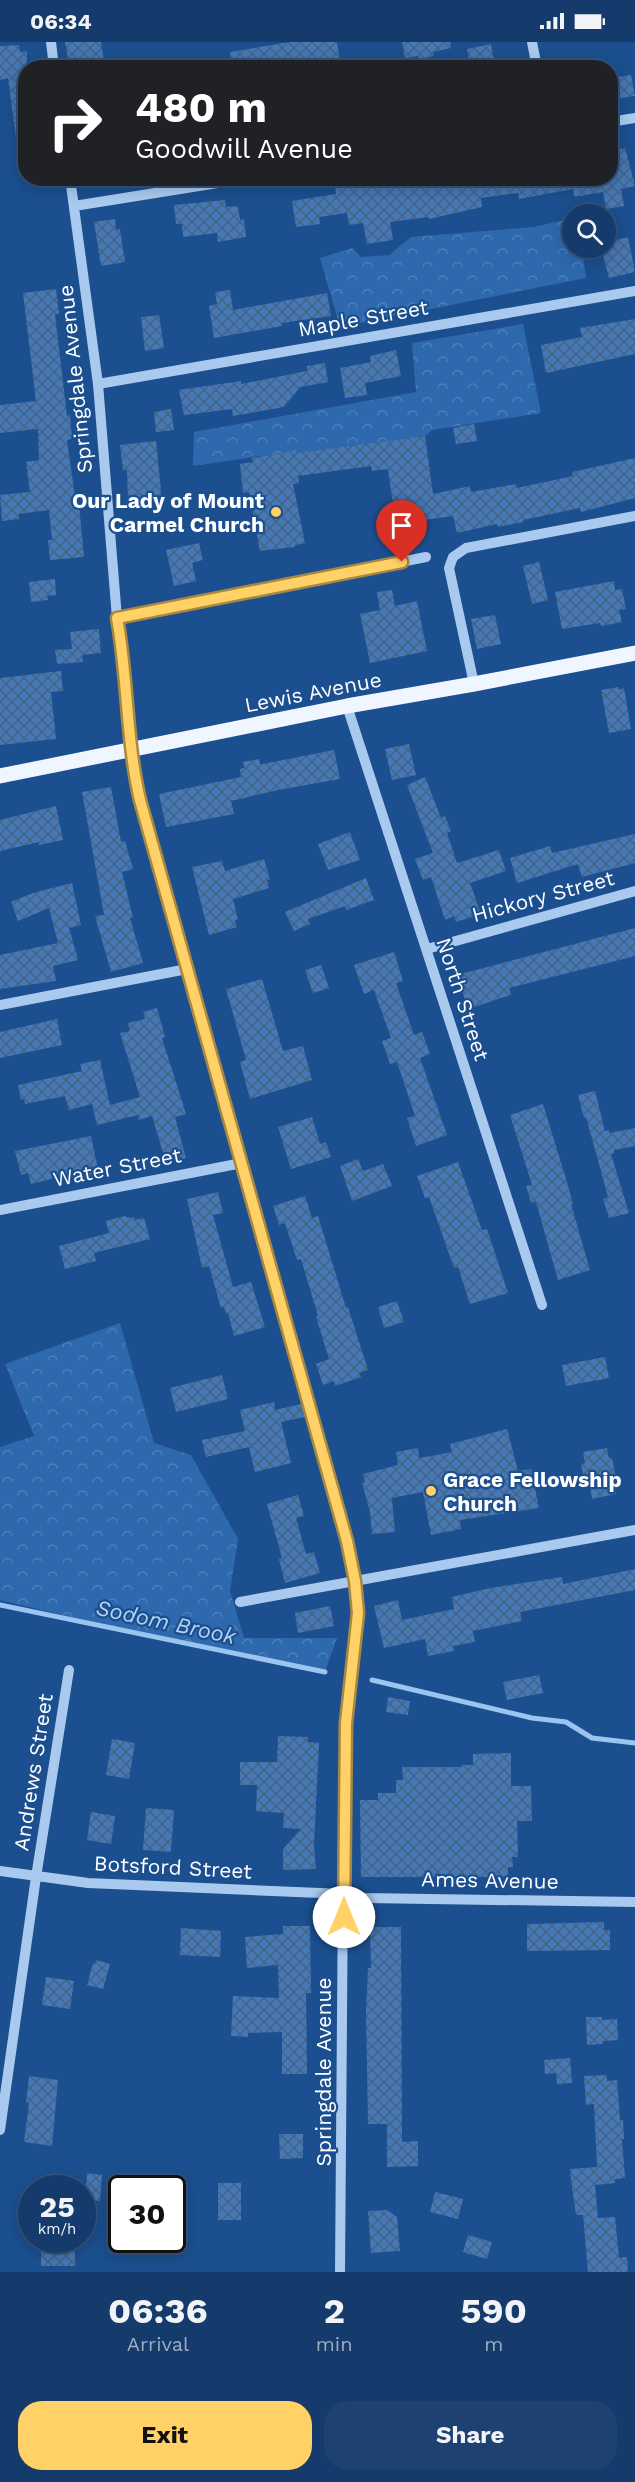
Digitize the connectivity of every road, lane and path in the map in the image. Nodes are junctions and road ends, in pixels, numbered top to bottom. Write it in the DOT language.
graph roads {
  1 [pos="51,42"];
  2 [pos="532,42"];
  3 [pos="53,60"];
  4 [pos="535,60"];
  5 [pos="635,118"];
  6 [pos="618,121"];
  7 [pos="71,186"];
  8 [pos="199,186"];
  9 [pos="74,206"];
  10 [pos="635,291"];
  11 [pos="98,384"];
  12 [pos="635,516"];
  13 [pos="426,557"];
  14 [pos="117,618"];
  15 [pos="635,653"];
  16 [pos="474,684"];
  17 [pos="346,706"];
  18 [pos="131,749"];
  19 [pos="0,776"];
  20 [pos="635,891"];
  21 [pos="427,949"];
  22 [pos="187,969"];
  23 [pos="0,1005"];
  24 [pos="242,1163"];
  25 [pos="0,1210"];
  26 [pos="542,1305"];
  27 [pos="635,1530"];
  28 [pos="355,1581"];
  29 [pos="240,1602"];
  30 [pos="69,1670"];
  31 [pos="0,1871"];
  32 [pos="36,1877"];
  33 [pos="344,1894"];
  34 [pos="635,1902"];
  35 [pos="0,2130"];
  36 [pos="340,2272"];
  1 -- 3 [label="street"];
  2 -- 4 [label="street"];
  5 -- 6 [label="street"];
  7 -- 9 [label="street, Springdale Avenue"];
  8 -- 9 [label="street"];
  9 -- 11 [label="street, Springdale Avenue"];
  10 -- 11 [label="street, Maple Street"];
  11 -- 14 [label="street, Springdale Avenue"];
  12 -- 16 [label="street"];
  13 -- 14 [label="street"];
  14 -- 18 [label="street, Springdale Avenue"];
  15 -- 16 [label="main road, Lewis Avenue"];
  16 -- 17 [label="main road, Lewis Avenue"];
  17 -- 18 [label="main road, Lewis Avenue"];
  17 -- 21 [label="street, North Street"];
  18 -- 19 [label="main road, Lewis Avenue"];
  18 -- 22 [label="street, Springdale Avenue"];
  20 -- 21 [label="street, Hickory Street"];
  21 -- 26 [label="street, North Street"];
  22 -- 23 [label="street"];
  22 -- 24 [label="street, Springdale Avenue"];
  24 -- 25 [label="street, Water Street"];
  24 -- 28 [label="street, Springdale Avenue"];
  27 -- 28 [label="street"];
  28 -- 29 [label="street"];
  28 -- 33 [label="street, Springdale Avenue"];
  30 -- 32 [label="street, Andrews Street"];
  31 -- 32 [label="street, Botsford Street"];
  32 -- 33 [label="street, Botsford Street"];
  32 -- 35 [label="street, Andrews Street"];
  33 -- 34 [label="street, Ames Avenue"];
  33 -- 36 [label="street, Springdale Avenue"];
}
